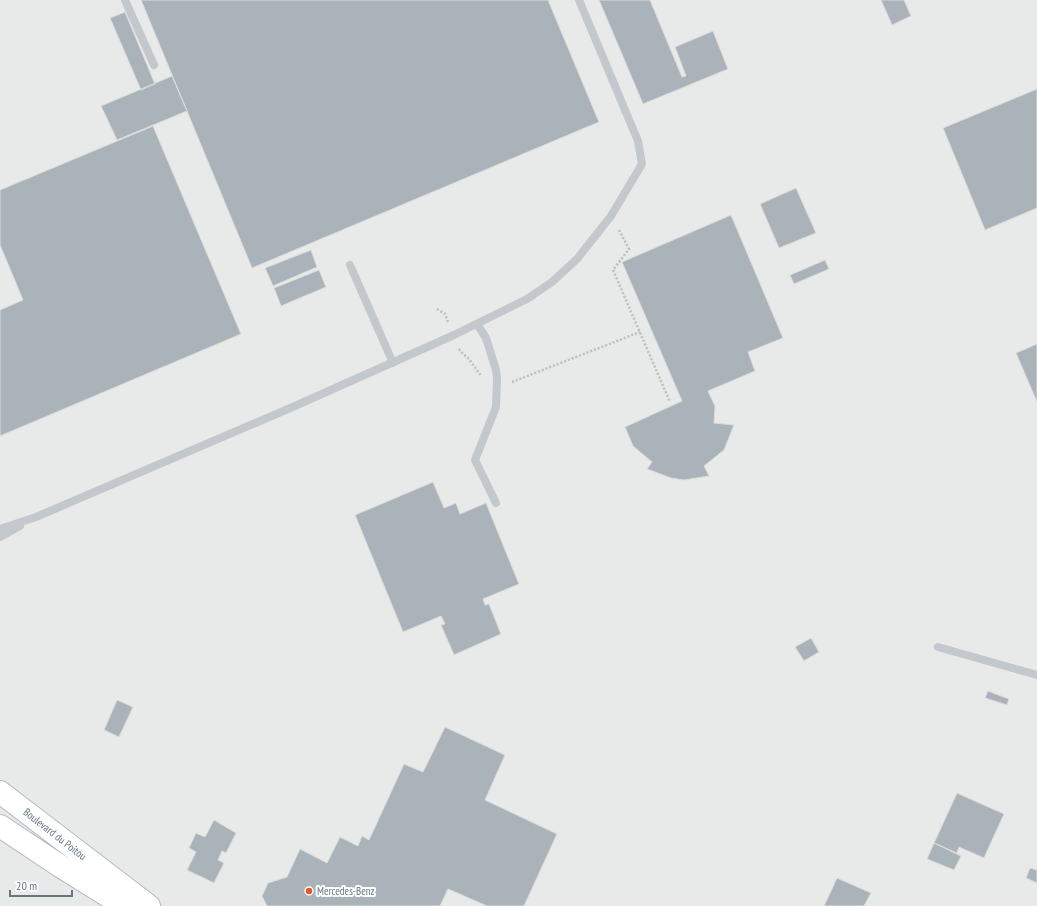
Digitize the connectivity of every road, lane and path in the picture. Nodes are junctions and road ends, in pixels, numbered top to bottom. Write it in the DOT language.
graph roads {
  1 [pos="125,0"];
  2 [pos="579,0"];
  3 [pos="154,65"];
  4 [pos="611,216"];
  5 [pos="350,265"];
  6 [pos="437,309"];
  7 [pos="477,324"];
  8 [pos="640,332"];
  9 [pos="454,335"];
  10 [pos="393,363"];
  11 [pos="496,388"];
  12 [pos="670,402"];
  13 [pos="496,503"];
  14 [pos="36,517"];
  15 [pos="0,529"];
  16 [pos="0,537"];
  17 [pos="938,647"];
  18 [pos="1037,675"];
  19 [pos="0,792"];
  20 [pos="0,826"];
  21 [pos="124,906"];
  22 [pos="149,906"];
  1 -- 3 [label="lane"];
  2 -- 4 [label="lane"];
  4 -- 7 [label="lane"];
  4 -- 8 [label="path"];
  5 -- 10 [label="lane"];
  6 -- 9 [label="path"];
  7 -- 9 [label="lane"];
  7 -- 11 [label="lane"];
  8 -- 11 [label="path"];
  8 -- 12 [label="path"];
  9 -- 10 [label="lane"];
  9 -- 11 [label="path"];
  10 -- 14 [label="lane"];
  11 -- 13 [label="lane"];
  14 -- 15 [label="lane"];
  14 -- 16 [label="lane"];
  17 -- 18 [label="lane"];
  19 -- 22 [label="main road, Boulevard du Poitou"];
  20 -- 21 [label="main road, Boulevard du Poitou"];
}
